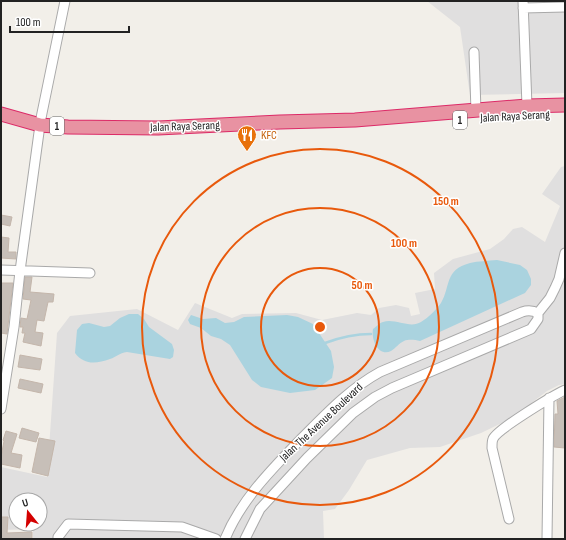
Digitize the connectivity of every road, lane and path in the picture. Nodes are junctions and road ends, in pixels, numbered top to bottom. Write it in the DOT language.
graph roads {
  1 [pos="65,1"];
  2 [pos="523,4"];
  3 [pos="565,7"];
  4 [pos="474,52"];
  5 [pos="565,105"];
  6 [pos="528,106"];
  7 [pos="1,108"];
  8 [pos="476,111"];
  9 [pos="1,114"];
  10 [pos="565,114"];
  11 [pos="394,118"];
  12 [pos="41,121"];
  13 [pos="565,253"];
  14 [pos="1,270"];
  15 [pos="20,272"];
  16 [pos="90,273"];
  17 [pos="538,313"];
  18 [pos="5,361"];
  19 [pos="565,390"];
  20 [pos="549,398"];
  21 [pos="1,409"];
  22 [pos="247,499"];
  23 [pos="260,509"];
  24 [pos="508,519"];
  25 [pos="58,539"];
  26 [pos="216,539"];
  27 [pos="225,539"];
  28 [pos="245,539"];
  29 [pos="547,539"];
  1 -- 12 [label="street"];
  2 -- 3 [label="street"];
  2 -- 6 [label="street"];
  4 -- 8 [label="street"];
  5 -- 6 [label="highway, Jalan Raya Serang / 1"];
  6 -- 8 [label="highway, Jalan Raya Serang / 1"];
  7 -- 12 [label="highway"];
  8 -- 11 [label="highway, Jalan Raya Serang / 1"];
  9 -- 12 [label="highway, 1"];
  10 -- 11 [label="highway, Jalan Raya Serang / 1"];
  11 -- 12 [label="highway, Jalan Raya Serang / 1"];
  12 -- 15 [label="street"];
  13 -- 17 [label="street, Jalan The Avenue Boulevard"];
  14 -- 15 [label="street"];
  15 -- 16 [label="street"];
  15 -- 18 [label="street"];
  17 -- 22 [label="street, Jalan The Avenue Boulevard"];
  17 -- 23 [label="street, Jalan The Avenue Boulevard"];
  18 -- 21 [label="street"];
  19 -- 20 [label="street"];
  20 -- 24 [label="street"];
  20 -- 29 [label="street"];
  22 -- 23 [label="street"];
  22 -- 27 [label="street, Jalan The Avenue Boulevard"];
  23 -- 28 [label="street, Jalan The Avenue Boulevard"];
  25 -- 26 [label="street"];
}
